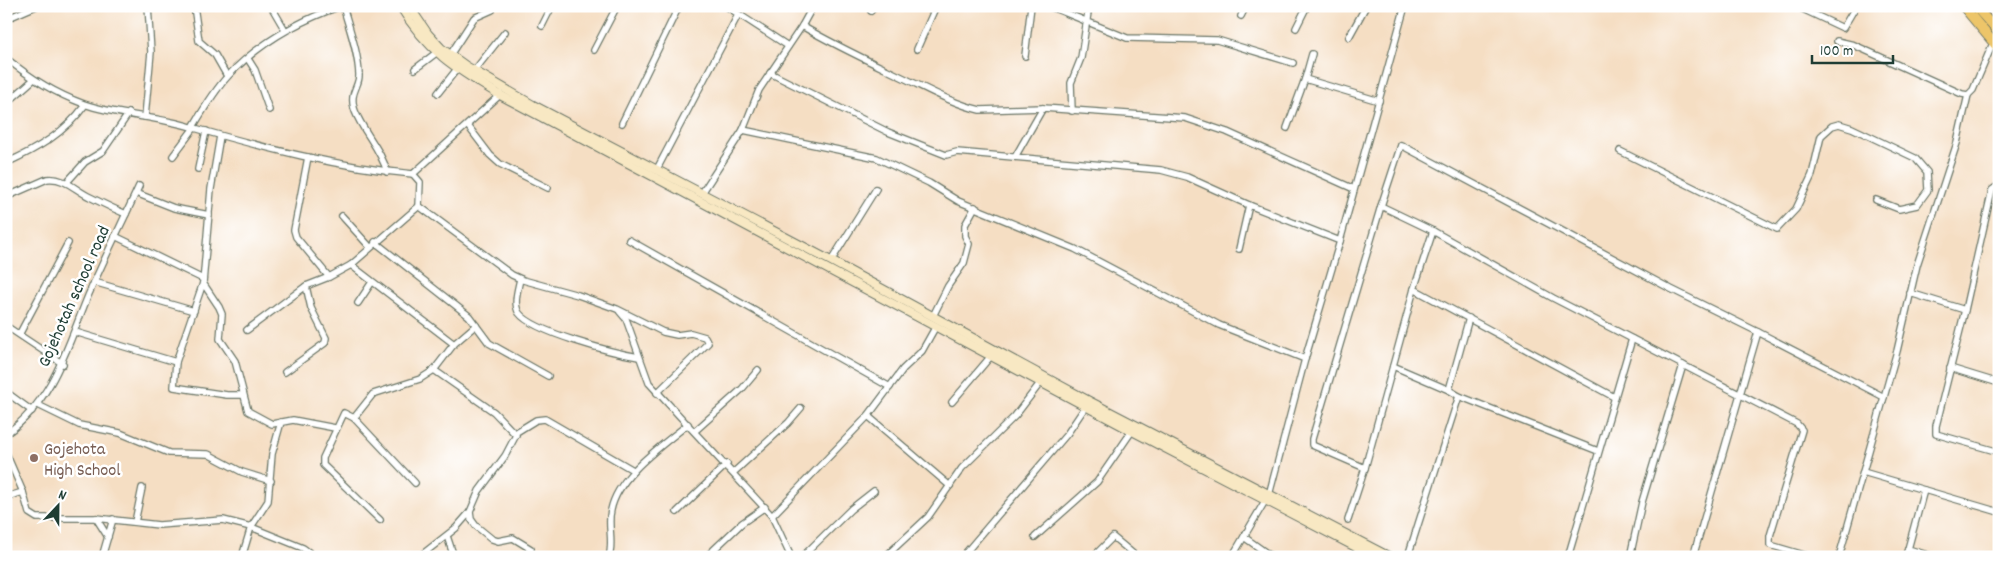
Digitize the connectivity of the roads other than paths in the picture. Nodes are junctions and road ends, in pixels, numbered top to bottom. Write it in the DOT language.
graph roads {
  1 [pos="36,6"];
  2 [pos="148,6"];
  3 [pos="194,6"];
  4 [pos="271,6"];
  5 [pos="342,6"];
  6 [pos="400,6"];
  7 [pos="408,6"];
  8 [pos="552,6"];
  9 [pos="617,6"];
  10 [pos="679,6"];
  11 [pos="726,6"];
  12 [pos="813,6"];
  13 [pos="936,6"];
  14 [pos="1031,6"];
  15 [pos="1049,6"];
  16 [pos="1089,6"];
  17 [pos="1246,6"];
  18 [pos="1307,6"];
  19 [pos="1366,6"];
  20 [pos="1405,6"];
  21 [pos="1796,6"];
  22 [pos="1856,6"];
  23 [pos="1963,6"];
  24 [pos="1975,6"];
  25 [pos="328,8"];
  26 [pos="492,10"];
  27 [pos="738,15"];
  28 [pos="1241,16"];
  29 [pos="6,19"];
  30 [pos="1085,19"];
  31 [pos="542,26"];
  32 [pos="802,26"];
  33 [pos="1296,28"];
  34 [pos="284,30"];
  35 [pos="505,32"];
  36 [pos="1999,33"];
  37 [pos="1349,37"];
  38 [pos="1837,41"];
  39 [pos="788,46"];
  40 [pos="1996,46"];
  41 [pos="917,49"];
  42 [pos="594,50"];
  43 [pos="436,53"];
  44 [pos="1312,54"];
  45 [pos="450,55"];
  46 [pos="1024,56"];
  47 [pos="6,58"];
  48 [pos="248,59"];
  49 [pos="1293,63"];
  50 [pos="415,69"];
  51 [pos="457,69"];
  52 [pos="474,71"];
  53 [pos="770,73"];
  54 [pos="227,76"];
  55 [pos="1305,79"];
  56 [pos="33,80"];
  57 [pos="503,92"];
  58 [pos="438,93"];
  59 [pos="1968,94"];
  60 [pos="1379,101"];
  61 [pos="6,104"];
  62 [pos="85,105"];
  63 [pos="1043,108"];
  64 [pos="269,110"];
  65 [pos="1072,111"];
  66 [pos="129,113"];
  67 [pos="146,117"];
  68 [pos="622,123"];
  69 [pos="468,126"];
  70 [pos="193,127"];
  71 [pos="1286,128"];
  72 [pos="743,130"];
  73 [pos="206,132"];
  74 [pos="220,136"];
  75 [pos="1620,151"];
  76 [pos="173,156"];
  77 [pos="308,157"];
  78 [pos="1015,157"];
  79 [pos="6,163"];
  80 [pos="198,169"];
  81 [pos="657,169"];
  82 [pos="387,172"];
  83 [pos="413,174"];
  84 [pos="67,182"];
  85 [pos="1999,185"];
  86 [pos="140,186"];
  87 [pos="548,188"];
  88 [pos="876,189"];
  89 [pos="1354,189"];
  90 [pos="136,193"];
  91 [pos="702,193"];
  92 [pos="6,197"];
  93 [pos="1876,200"];
  94 [pos="1249,205"];
  95 [pos="419,206"];
  96 [pos="1381,206"];
  97 [pos="974,207"];
  98 [pos="126,214"];
  99 [pos="209,215"];
  100 [pos="342,216"];
  101 [pos="1433,231"];
  102 [pos="116,236"];
  103 [pos="629,240"];
  104 [pos="1340,241"];
  105 [pos="68,243"];
  106 [pos="372,245"];
  107 [pos="1239,249"];
  108 [pos="831,261"];
  109 [pos="351,265"];
  110 [pos="329,277"];
  111 [pos="520,279"];
  112 [pos="203,281"];
  113 [pos="94,282"];
  114 [pos="372,282"];
  115 [pos="306,286"];
  116 [pos="1414,289"];
  117 [pos="1910,293"];
  118 [pos="358,303"];
  119 [pos="616,309"];
  120 [pos="1965,310"];
  121 [pos="194,311"];
  122 [pos="933,316"];
  123 [pos="1470,318"];
  124 [pos="476,325"];
  125 [pos="6,326"];
  126 [pos="936,326"];
  127 [pos="247,330"];
  128 [pos="75,332"];
  129 [pos="1758,332"];
  130 [pos="20,333"];
  131 [pos="1632,339"];
  132 [pos="454,344"];
  133 [pos="991,356"];
  134 [pos="639,357"];
  135 [pos="1305,358"];
  136 [pos="176,362"];
  137 [pos="63,364"];
  138 [pos="1683,365"];
  139 [pos="1392,366"];
  140 [pos="1950,368"];
  141 [pos="434,370"];
  142 [pos="758,370"];
  143 [pos="285,372"];
  144 [pos="548,376"];
  145 [pos="1041,382"];
  146 [pos="1999,383"];
  147 [pos="890,387"];
  148 [pos="1449,390"];
  149 [pos="6,392"];
  150 [pos="243,394"];
  151 [pos="657,394"];
  152 [pos="1740,394"];
  153 [pos="1459,396"];
  154 [pos="1884,396"];
  155 [pos="1614,397"];
  156 [pos="952,402"];
  157 [pos="1088,404"];
  158 [pos="38,405"];
  159 [pos="801,408"];
  160 [pos="32,411"];
  161 [pos="868,416"];
  162 [pos="354,418"];
  163 [pos="282,422"];
  164 [pos="688,424"];
  165 [pos="335,428"];
  166 [pos="695,431"];
  167 [pos="1132,431"];
  168 [pos="7,432"];
  169 [pos="515,433"];
  170 [pos="1598,451"];
  171 [pos="1999,452"];
  172 [pos="6,453"];
  173 [pos="727,464"];
  174 [pos="1365,468"];
  175 [pos="633,470"];
  176 [pos="734,472"];
  177 [pos="1863,472"];
  178 [pos="271,481"];
  179 [pos="415,483"];
  180 [pos="950,486"];
  181 [pos="142,488"];
  182 [pos="1924,490"];
  183 [pos="874,491"];
  184 [pos="23,492"];
  185 [pos="6,496"];
  186 [pos="1267,498"];
  187 [pos="765,507"];
  188 [pos="470,512"];
  189 [pos="677,512"];
  190 [pos="1999,512"];
  191 [pos="772,516"];
  192 [pos="96,518"];
  193 [pos="113,519"];
  194 [pos="380,520"];
  195 [pos="1348,520"];
  196 [pos="135,522"];
  197 [pos="251,527"];
  198 [pos="108,536"];
  199 [pos="447,536"];
  200 [pos="1035,537"];
  201 [pos="1244,537"];
  202 [pos="1908,549"];
  203 [pos="1409,553"];
  204 [pos="706,556"];
  205 [pos="790,556"];
  206 [pos="102,557"];
  207 [pos="242,557"];
  208 [pos="315,557"];
  209 [pos="419,557"];
  210 [pos="454,557"];
  211 [pos="528,557"];
  212 [pos="609,557"];
  213 [pos="802,557"];
  214 [pos="885,557"];
  215 [pos="962,557"];
  216 [pos="1093,557"];
  217 [pos="1137,557"];
  218 [pos="1232,557"];
  219 [pos="1272,557"];
  220 [pos="1375,557"];
  221 [pos="1390,557"];
  222 [pos="1568,557"];
  223 [pos="1630,557"];
  224 [pos="1693,557"];
  225 [pos="1811,557"];
  226 [pos="1839,557"];
  227 [pos="1905,557"];
  228 [pos="1934,557"];
  1 -- 29 [label="street"];
  2 -- 67 [label="street"];
  3 -- 54 [label="street"];
  4 -- 34 [label="street"];
  5 -- 25 [label="street"];
  5 -- 82 [label="street"];
  6 -- 43 [label="main road"];
  7 -- 45 [label="main road"];
  8 -- 31 [label="street"];
  9 -- 42 [label="street"];
  10 -- 68 [label="street"];
  11 -- 27 [label="street"];
  12 -- 32 [label="street"];
  13 -- 41 [label="street"];
  14 -- 46 [label="street"];
  15 -- 30 [label="street"];
  16 -- 30 [label="street"];
  17 -- 28 [label="street"];
  18 -- 33 [label="street"];
  19 -- 37 [label="street"];
  20 -- 60 [label="street"];
  21 -- 22 [label="street"];
  23 -- 40 [label="main road"];
  24 -- 36 [label="main road"];
  25 -- 34 [label="street"];
  26 -- 45 [label="street"];
  27 -- 39 [label="street"];
  27 -- 81 [label="street"];
  30 -- 49 [label="street"];
  30 -- 65 [label="street"];
  32 -- 39 [label="street"];
  32 -- 63 [label="street"];
  34 -- 48 [label="street"];
  35 -- 52 [label="street"];
  38 -- 59 [label="street"];
  39 -- 53 [label="street"];
  40 -- 59 [label="street"];
  43 -- 50 [label="street"];
  43 -- 51 [label="main road"];
  44 -- 55 [label="street"];
  45 -- 52 [label="main road"];
  47 -- 56 [label="street"];
  48 -- 54 [label="street"];
  48 -- 64 [label="street"];
  51 -- 57 [label="main road"];
  51 -- 58 [label="street"];
  52 -- 57 [label="main road"];
  53 -- 72 [label="street"];
  53 -- 78 [label="street"];
  54 -- 70 [label="street"];
  55 -- 60 [label="street"];
  55 -- 71 [label="street"];
  56 -- 61 [label="street"];
  56 -- 62 [label="street"];
  57 -- 69 [label="street"];
  57 -- 81 [label="main road"];
  57 -- 126 [label="main road"];
  59 -- 117 [label="street"];
  60 -- 89 [label="street"];
  62 -- 66 [label="street"];
  62 -- 79 [label="street"];
  63 -- 65 [label="street"];
  63 -- 78 [label="street"];
  65 -- 89 [label="street"];
  66 -- 67 [label="street"];
  66 -- 84 [label="street"];
  67 -- 70 [label="street"];
  69 -- 83 [label="street"];
  69 -- 87 [label="street"];
  70 -- 73 [label="street"];
  70 -- 76 [label="street"];
  72 -- 91 [label="street"];
  72 -- 97 [label="street"];
  73 -- 74 [label="street"];
  73 -- 80 [label="street"];
  74 -- 77 [label="street"];
  74 -- 99 [label="street"];
  75 -- 93 [label="street"];
  77 -- 82 [label="street"];
  77 -- 110 [label="street"];
  78 -- 94 [label="street"];
  81 -- 91 [label="main road"];
  82 -- 83 [label="street"];
  83 -- 95 [label="street"];
  84 -- 92 [label="street"];
  84 -- 98 [label="street"];
  85 -- 120 [label="street"];
  86 -- 90 [label="street, Gojehotah school road"];
  88 -- 108 [label="street"];
  89 -- 104 [label="street"];
  90 -- 98 [label="street, Gojehotah school road"];
  90 -- 99 [label="street"];
  91 -- 108 [label="main road"];
  94 -- 104 [label="street"];
  94 -- 107 [label="street"];
  95 -- 106 [label="street"];
  95 -- 111 [label="street"];
  96 -- 101 [label="street"];
  96 -- 129 [label="street"];
  96 -- 174 [label="street"];
  97 -- 122 [label="street"];
  97 -- 135 [label="street"];
  98 -- 102 [label="street, Gojehotah school road"];
  99 -- 112 [label="street"];
  100 -- 106 [label="street"];
  101 -- 116 [label="street"];
  101 -- 131 [label="street"];
  102 -- 112 [label="street"];
  102 -- 113 [label="street, Gojehotah school road"];
  103 -- 147 [label="street"];
  104 -- 135 [label="street"];
  105 -- 130 [label="street"];
  106 -- 109 [label="street"];
  106 -- 124 [label="street"];
  108 -- 122 [label="main road"];
  109 -- 110 [label="street"];
  109 -- 114 [label="street"];
  110 -- 115 [label="street"];
  111 -- 119 [label="street"];
  111 -- 134 [label="street"];
  112 -- 121 [label="street"];
  112 -- 150 [label="street"];
  113 -- 121 [label="street"];
  113 -- 128 [label="street, Gojehotah school road"];
  114 -- 118 [label="street"];
  114 -- 132 [label="street"];
  115 -- 127 [label="street"];
  115 -- 143 [label="street"];
  116 -- 123 [label="street"];
  116 -- 139 [label="street"];
  117 -- 120 [label="street"];
  117 -- 154 [label="street"];
  119 -- 134 [label="street"];
  119 -- 151 [label="street"];
  120 -- 140 [label="street"];
  121 -- 136 [label="street"];
  122 -- 157 [label="main road"];
  123 -- 148 [label="street"];
  123 -- 155 [label="street"];
  124 -- 132 [label="street"];
  124 -- 144 [label="street"];
  125 -- 130 [label="street"];
  126 -- 133 [label="main road"];
  126 -- 147 [label="street"];
  128 -- 136 [label="street"];
  128 -- 137 [label="street, Gojehotah school road"];
  129 -- 152 [label="street"];
  129 -- 154 [label="street"];
  130 -- 137 [label="street"];
  131 -- 138 [label="street"];
  131 -- 155 [label="street"];
  132 -- 141 [label="street"];
  133 -- 145 [label="main road"];
  133 -- 156 [label="street"];
  134 -- 151 [label="street"];
  135 -- 186 [label="street"];
  136 -- 150 [label="street"];
  137 -- 158 [label="street, Gojehotah school road"];
  138 -- 152 [label="street"];
  138 -- 223 [label="street"];
  139 -- 148 [label="street"];
  139 -- 174 [label="street"];
  140 -- 146 [label="street"];
  140 -- 171 [label="street"];
  141 -- 162 [label="street"];
  141 -- 169 [label="street"];
  142 -- 166 [label="street"];
  145 -- 157 [label="main road"];
  145 -- 180 [label="street"];
  147 -- 161 [label="street"];
  148 -- 153 [label="street"];
  149 -- 160 [label="street"];
  150 -- 163 [label="street"];
  151 -- 164 [label="street"];
  152 -- 224 [label="street"];
  152 -- 225 [label="street"];
  153 -- 170 [label="street"];
  153 -- 203 [label="street"];
  154 -- 177 [label="street"];
  155 -- 170 [label="street"];
  157 -- 167 [label="main road"];
  157 -- 186 [label="main road"];
  157 -- 215 [label="street"];
  158 -- 160 [label="street, Gojehotah school road"];
  158 -- 178 [label="street"];
  159 -- 176 [label="street"];
  160 -- 168 [label="street, Gojehotah school road"];
  161 -- 180 [label="street"];
  161 -- 191 [label="street"];
  162 -- 165 [label="street"];
  162 -- 179 [label="street"];
  163 -- 165 [label="street"];
  163 -- 178 [label="street"];
  164 -- 166 [label="street"];
  164 -- 175 [label="street"];
  165 -- 194 [label="street"];
  166 -- 173 [label="street"];
  167 -- 186 [label="main road"];
  167 -- 200 [label="street"];
  169 -- 175 [label="street"];
  169 -- 188 [label="street"];
  170 -- 222 [label="street"];
  172 -- 184 [label="street"];
  173 -- 176 [label="street"];
  173 -- 189 [label="street"];
  174 -- 195 [label="street"];
  175 -- 212 [label="street"];
  176 -- 187 [label="street"];
  177 -- 182 [label="street"];
  177 -- 226 [label="street"];
  178 -- 197 [label="street"];
  180 -- 214 [label="street"];
  181 -- 196 [label="street"];
  182 -- 190 [label="street"];
  182 -- 202 [label="street"];
  183 -- 213 [label="street"];
  184 -- 185 [label="street"];
  184 -- 192 [label="street"];
  186 -- 201 [label="street"];
  186 -- 220 [label="main road"];
  186 -- 221 [label="main road"];
  187 -- 191 [label="street"];
  187 -- 204 [label="street"];
  188 -- 199 [label="street"];
  188 -- 211 [label="street"];
  191 -- 205 [label="street"];
  192 -- 193 [label="street"];
  192 -- 198 [label="street"];
  193 -- 196 [label="street"];
  193 -- 198 [label="street"];
  196 -- 197 [label="street"];
  197 -- 207 [label="street"];
  197 -- 208 [label="street"];
  198 -- 206 [label="street"];
  199 -- 209 [label="street"];
  199 -- 210 [label="street"];
  201 -- 218 [label="street"];
  201 -- 219 [label="street"];
  202 -- 227 [label="street"];
  202 -- 228 [label="street"];
  216 -- 217 [label="street"];
}
